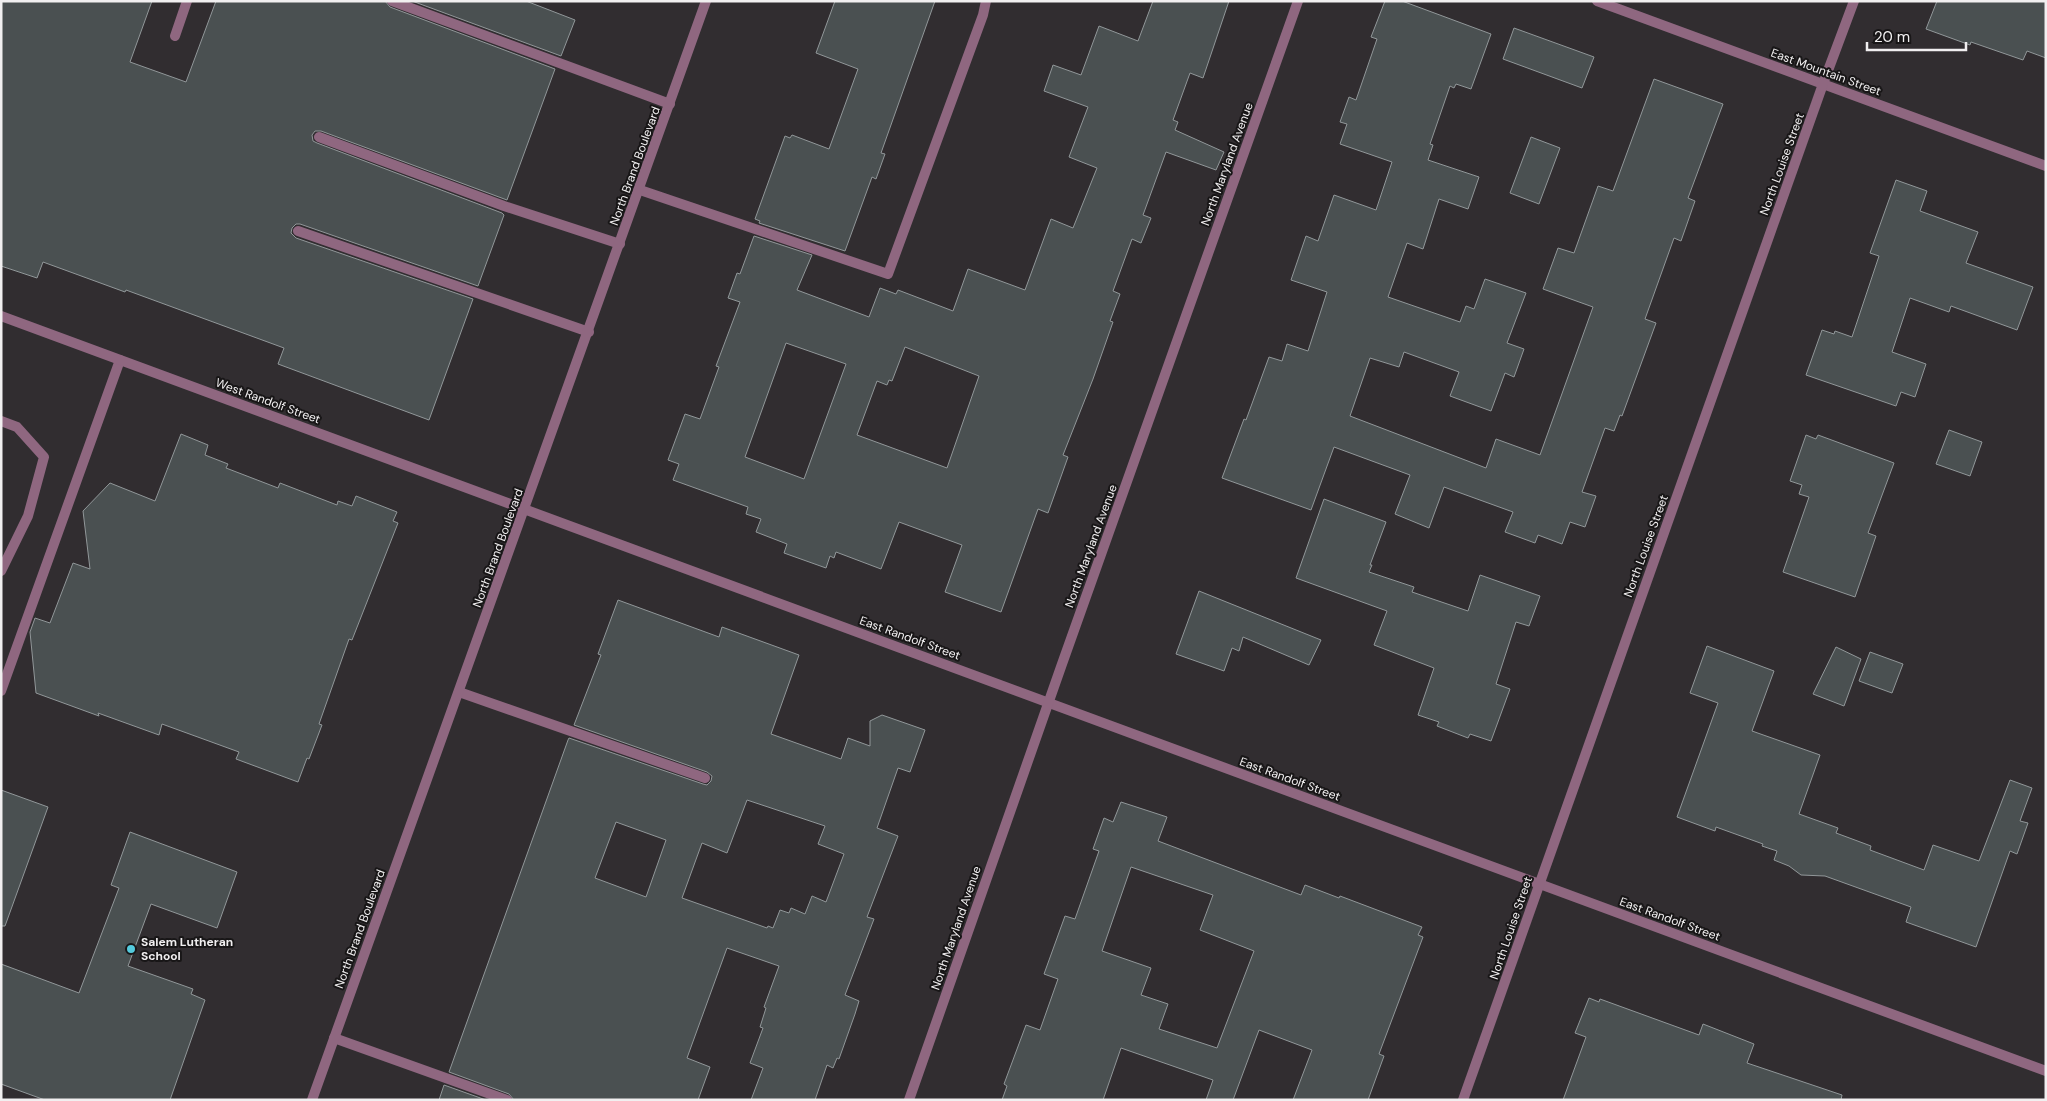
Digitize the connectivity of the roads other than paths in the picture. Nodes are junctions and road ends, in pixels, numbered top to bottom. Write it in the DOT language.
graph roads {
  1 [pos="187,1"];
  2 [pos="392,1"];
  3 [pos="986,1"];
  4 [pos="1298,1"];
  5 [pos="1597,1"];
  6 [pos="1854,1"];
  7 [pos="708,2"];
  8 [pos="175,36"];
  9 [pos="1823,84"];
  10 [pos="670,104"];
  11 [pos="319,137"];
  12 [pos="2046,166"];
  13 [pos="640,190"];
  14 [pos="298,231"];
  15 [pos="620,244"];
  16 [pos="1,316"];
  17 [pos="589,332"];
  18 [pos="120,360"];
  19 [pos="1,421"];
  20 [pos="526,509"];
  21 [pos="1,571"];
  22 [pos="1,691"];
  23 [pos="459,692"];
  24 [pos="1048,703"];
  25 [pos="705,778"];
  26 [pos="1540,884"];
  27 [pos="334,1038"];
  28 [pos="2046,1071"];
  29 [pos="312,1100"];
  30 [pos="507,1100"];
  31 [pos="909,1100"];
  32 [pos="1464,1100"];
  1 -- 8 [label="street"];
  2 -- 10 [label="street"];
  3 -- 13 [label="street"];
  4 -- 24 [label="street, North Maryland Avenue"];
  5 -- 9 [label="street, East Mountain Street"];
  6 -- 9 [label="street, North Louise Street"];
  7 -- 10 [label="street, North Brand Boulevard"];
  9 -- 12 [label="street, East Mountain Street"];
  9 -- 26 [label="street, North Louise Street"];
  10 -- 13 [label="street, North Brand Boulevard"];
  11 -- 15 [label="street"];
  13 -- 15 [label="street, North Brand Boulevard"];
  14 -- 17 [label="street"];
  15 -- 17 [label="street, North Brand Boulevard"];
  16 -- 18 [label="street, West Randolf Street"];
  17 -- 20 [label="street, North Brand Boulevard"];
  18 -- 20 [label="street, West Randolf Street"];
  18 -- 22 [label="street"];
  19 -- 21 [label="street"];
  20 -- 23 [label="street, North Brand Boulevard"];
  20 -- 24 [label="street, East Randolf Street"];
  23 -- 25 [label="street"];
  23 -- 27 [label="street, North Brand Boulevard"];
  24 -- 26 [label="street, East Randolf Street"];
  24 -- 31 [label="street, North Maryland Avenue"];
  26 -- 28 [label="street, East Randolf Street"];
  26 -- 32 [label="street, North Louise Street"];
  27 -- 29 [label="street, North Brand Boulevard"];
  27 -- 30 [label="street"];
}
